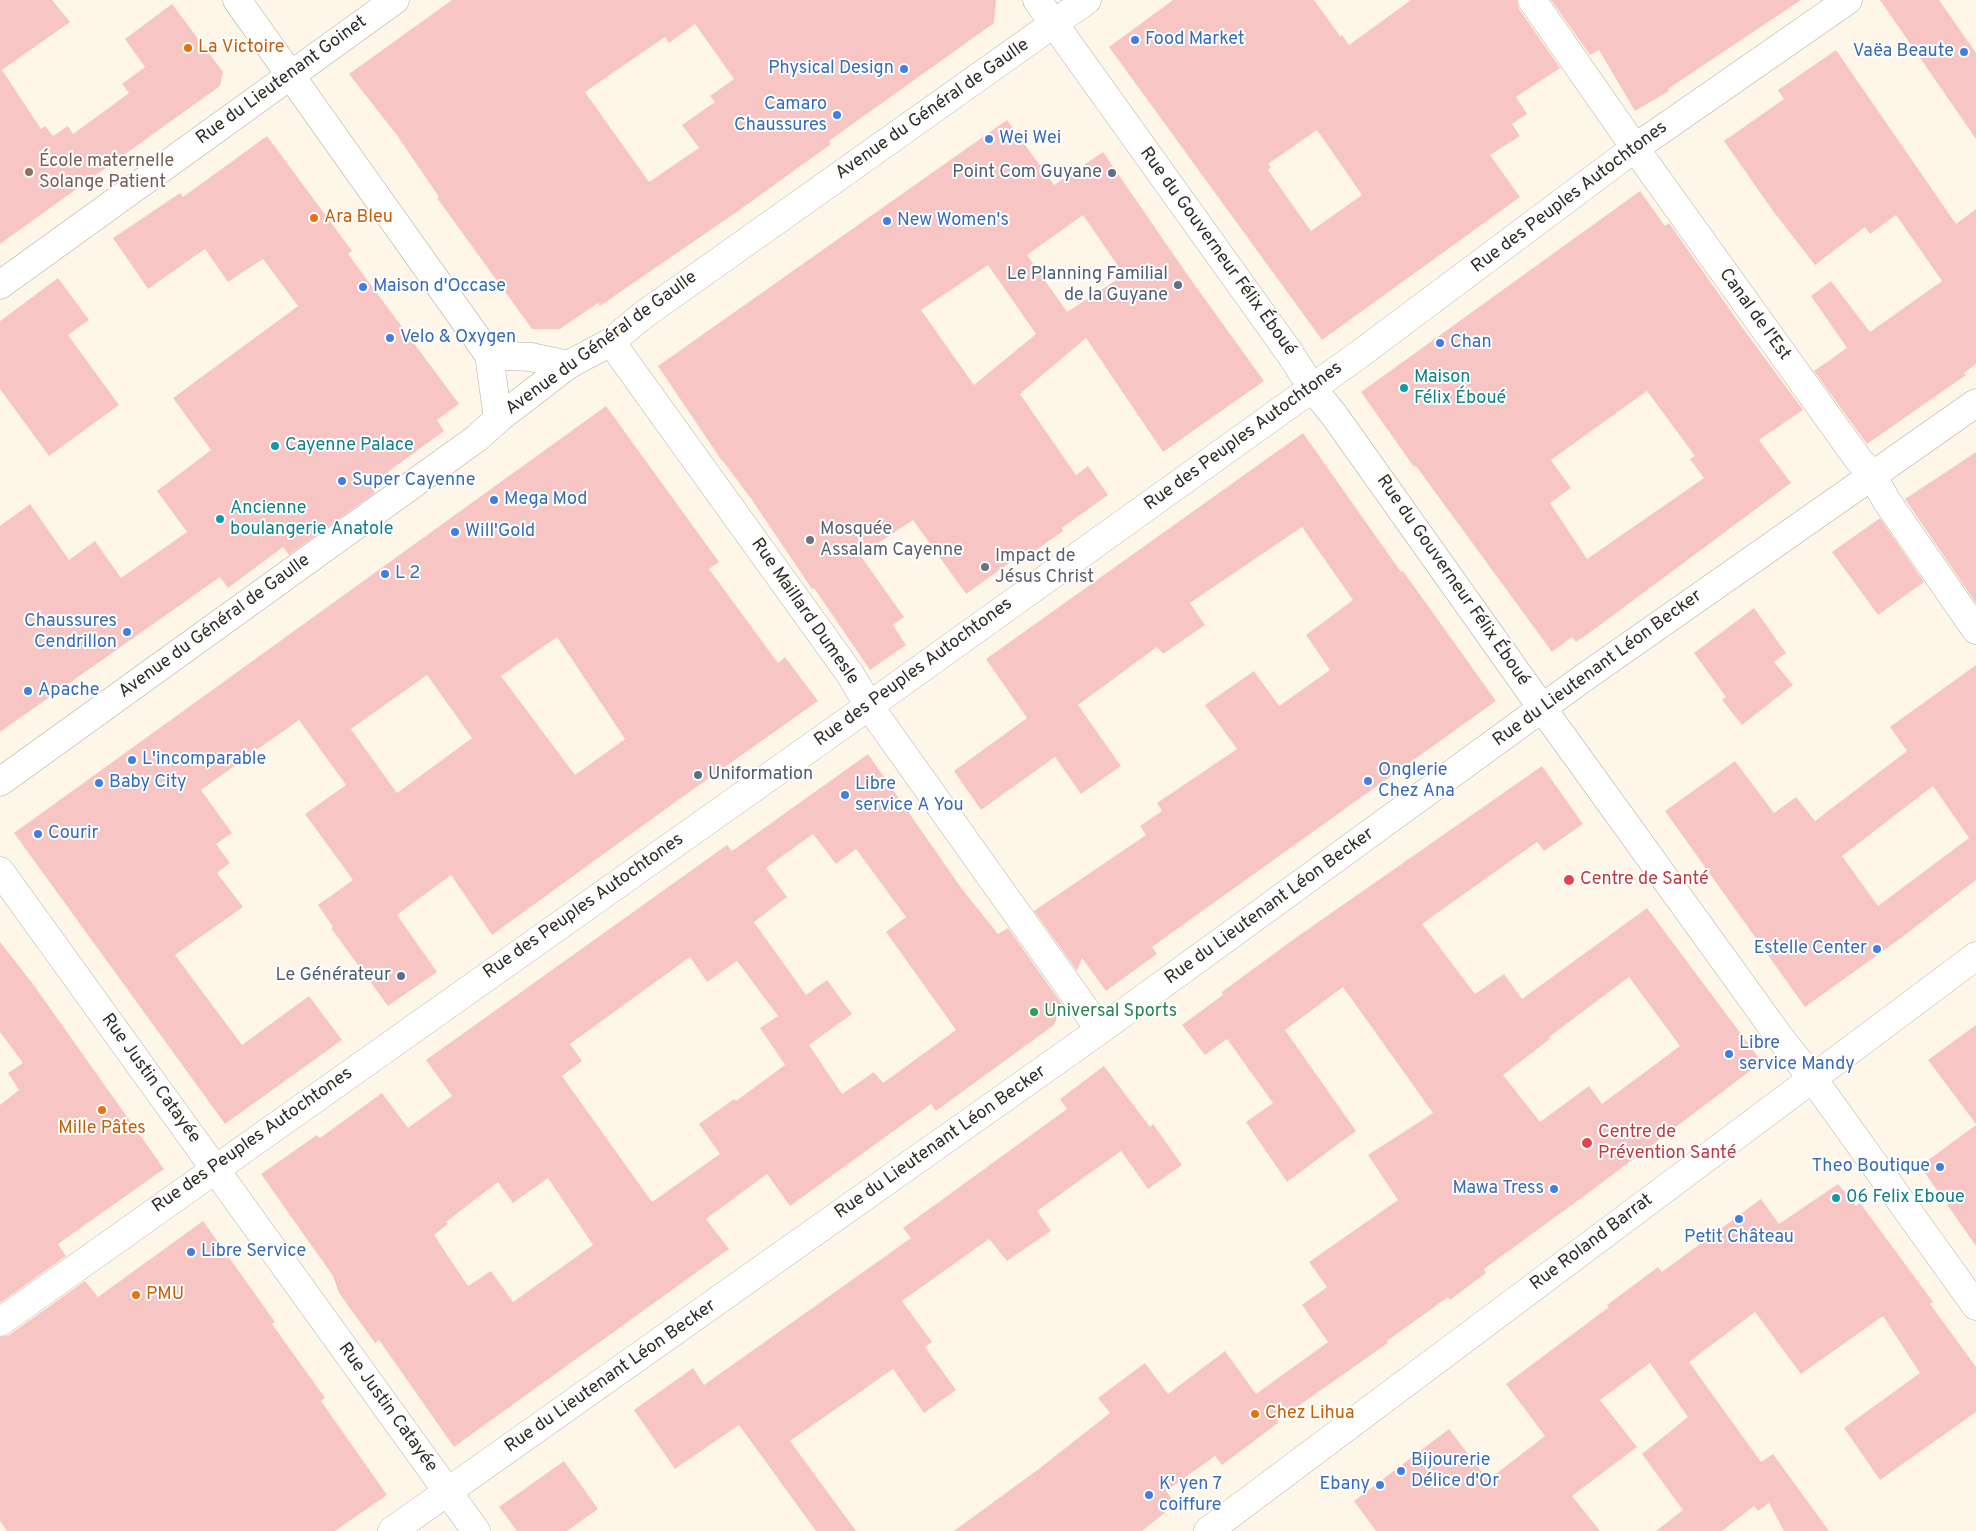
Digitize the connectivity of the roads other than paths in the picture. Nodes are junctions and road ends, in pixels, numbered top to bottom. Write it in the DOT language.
graph roads {
  1 [pos="237,0"];
  2 [pos="395,0"];
  3 [pos="1037,0"];
  4 [pos="1088,0"];
  5 [pos="1532,0"];
  6 [pos="1848,0"];
  7 [pos="1053,24"];
  8 [pos="290,75"];
  9 [pos="1635,148"];
  10 [pos="0,285"];
  11 [pos="611,342"];
  12 [pos="489,355"];
  13 [pos="568,365"];
  14 [pos="1312,388"];
  15 [pos="1976,403"];
  16 [pos="498,419"];
  17 [pos="1873,476"];
  18 [pos="1976,630"];
  19 [pos="869,706"];
  20 [pos="1542,708"];
  21 [pos="0,782"];
  22 [pos="0,871"];
  23 [pos="1976,956"];
  24 [pos="1100,1030"];
  25 [pos="1813,1079"];
  26 [pos="214,1169"];
  27 [pos="1976,1306"];
  28 [pos="0,1322"];
  29 [pos="448,1492"];
  30 [pos="392,1531"];
  31 [pos="476,1531"];
  32 [pos="1208,1531"];
  1 -- 8 [label="street"];
  2 -- 8 [label="street, Rue du Lieutenant Goinet"];
  3 -- 7 [label="street, Rue du Gouverneur Félix Éboué"];
  4 -- 7 [label="street, Avenue du Général de Gaulle"];
  5 -- 9 [label="street, Canal de l'Est"];
  6 -- 9 [label="street, Rue des Peuples Autochtones"];
  7 -- 11 [label="street, Avenue du Général de Gaulle"];
  7 -- 14 [label="street, Rue du Gouverneur Félix Éboué"];
  8 -- 10 [label="street, Rue du Lieutenant Goinet"];
  8 -- 12 [label="street"];
  9 -- 14 [label="street, Rue des Peuples Autochtones"];
  9 -- 17 [label="street, Canal de l'Est"];
  11 -- 13 [label="street, Avenue du Général de Gaulle"];
  11 -- 19 [label="street, Rue Maillard Dumesle"];
  12 -- 13 [label="street"];
  12 -- 16 [label="street"];
  13 -- 16 [label="street, Avenue du Général de Gaulle"];
  14 -- 19 [label="street, Rue des Peuples Autochtones"];
  14 -- 20 [label="street, Rue du Gouverneur Félix Éboué"];
  15 -- 17 [label="street, Rue du Lieutenant Léon Becker"];
  16 -- 21 [label="street, Avenue du Général de Gaulle"];
  17 -- 18 [label="street, Canal de l'Est"];
  17 -- 20 [label="street, Rue du Lieutenant Léon Becker"];
  19 -- 24 [label="street, Rue Maillard Dumesle"];
  19 -- 26 [label="street, Rue des Peuples Autochtones"];
  20 -- 24 [label="street, Rue du Lieutenant Léon Becker"];
  20 -- 25 [label="street, Rue du Gouverneur Félix Éboué"];
  22 -- 26 [label="street, Rue Justin Catayée"];
  23 -- 25 [label="street, Rue Roland Barrat"];
  24 -- 29 [label="street, Rue du Lieutenant Léon Becker"];
  25 -- 27 [label="street, Rue du Gouverneur Félix Éboué"];
  25 -- 32 [label="street, Rue Roland Barrat"];
  26 -- 28 [label="street, Rue des Peuples Autochtones"];
  26 -- 29 [label="street, Rue Justin Catayée"];
  29 -- 30 [label="street, Rue du Lieutenant Léon Becker"];
  29 -- 31 [label="street, Rue Justin Catayée"];
}
